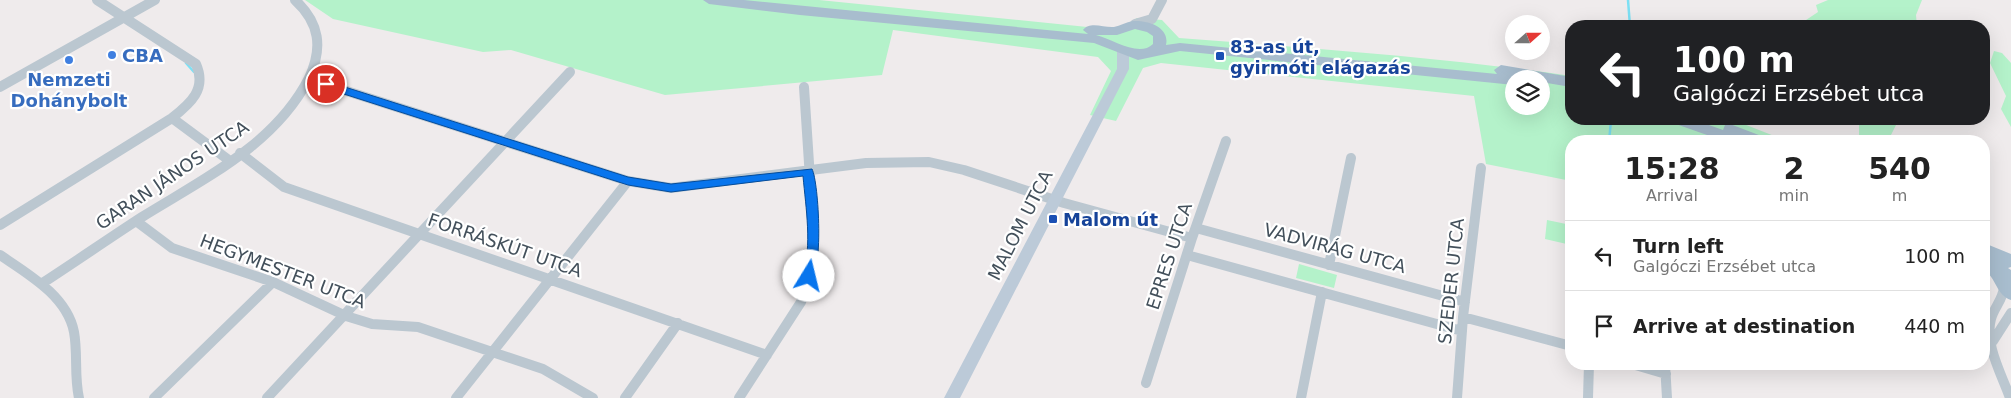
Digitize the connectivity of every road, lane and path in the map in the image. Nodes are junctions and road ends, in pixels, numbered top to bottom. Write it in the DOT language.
graph roads {
  1 [pos="97,0"];
  2 [pos="155,0"];
  3 [pos="295,0"];
  4 [pos="709,0"];
  5 [pos="770,0"];
  6 [pos="1162,0"];
  7 [pos="124,17"];
  8 [pos="1155,27"];
  9 [pos="1117,31"];
  10 [pos="1121,49"];
  11 [pos="1153,52"];
  12 [pos="1138,55"];
  13 [pos="1123,70"];
  14 [pos="570,72"];
  15 [pos="309,79"];
  16 [pos="1505,79"];
  17 [pos="1565,81"];
  18 [pos="1550,86"];
  19 [pos="0,87"];
  20 [pos="804,87"];
  21 [pos="1565,89"];
  22 [pos="172,118"];
  23 [pos="1695,125"];
  24 [pos="1717,125"];
  25 [pos="1722,135"];
  26 [pos="1743,135"];
  27 [pos="508,141"];
  28 [pos="1226,141"];
  29 [pos="240,154"];
  30 [pos="1351,158"];
  31 [pos="230,160"];
  32 [pos="1481,168"];
  33 [pos="808,172"];
  34 [pos="628,181"];
  35 [pos="1055,199"];
  36 [pos="136,221"];
  37 [pos="0,225"];
  38 [pos="1194,233"];
  39 [pos="419,234"];
  40 [pos="1187,255"];
  41 [pos="0,256"];
  42 [pos="1999,259"];
  43 [pos="1329,265"];
  44 [pos="550,280"];
  45 [pos="273,282"];
  46 [pos="41,284"];
  47 [pos="2009,288"];
  48 [pos="1322,292"];
  49 [pos="1465,302"];
  50 [pos="2011,313"];
  51 [pos="346,316"];
  52 [pos="1463,317"];
  53 [pos="678,322"];
  54 [pos="1462,331"];
  55 [pos="1992,341"];
  56 [pos="1565,344"];
  57 [pos="493,354"];
  58 [pos="767,355"];
  59 [pos="1589,370"];
  60 [pos="1665,370"];
  61 [pos="1146,383"];
  62 [pos="79,398"];
  63 [pos="154,398"];
  64 [pos="267,398"];
  65 [pos="456,398"];
  66 [pos="593,398"];
  67 [pos="625,398"];
  68 [pos="738,398"];
  69 [pos="952,398"];
  70 [pos="1301,398"];
  71 [pos="1457,398"];
  72 [pos="1588,398"];
  73 [pos="1667,398"];
  74 [pos="2010,398"];
  1 -- 7 [label="street"];
  2 -- 7 [label="street"];
  3 -- 15 [label="street, GARAN JÁNOS UTCA"];
  4 -- 10 [label="main road"];
  5 -- 9 [label="main road"];
  6 -- 8 [label="street"];
  7 -- 19 [label="street"];
  7 -- 22 [label="street"];
  8 -- 9 [label="main road"];
  8 -- 11 [label="main road"];
  8 -- 17 [label="main road"];
  9 -- 10 [label="main road"];
  10 -- 12 [label="main road"];
  10 -- 13 [label="main road"];
  11 -- 12 [label="main road"];
  11 -- 16 [label="main road"];
  12 -- 13 [label="main road"];
  13 -- 35 [label="main road, MALOM UTCA"];
  14 -- 27 [label="street"];
  15 -- 27 [label="street, VADVIRÁG UTCA"];
  15 -- 29 [label="street, GARAN JÁNOS UTCA"];
  18 -- 21 [label="main road"];
  20 -- 33 [label="street"];
  22 -- 31 [label="street"];
  22 -- 37 [label="street"];
  23 -- 25 [label="main road"];
  24 -- 26 [label="main road"];
  27 -- 34 [label="street, VADVIRÁG UTCA"];
  27 -- 39 [label="street"];
  28 -- 38 [label="street, EPRES UTCA"];
  29 -- 31 [label="street, GARAN JÁNOS UTCA"];
  29 -- 39 [label="street, FORRÁSKÚT UTCA"];
  30 -- 43 [label="street"];
  31 -- 36 [label="street, GARAN JÁNOS UTCA"];
  32 -- 49 [label="street, SZEDER UTCA"];
  33 -- 34 [label="street, VADVIRÁG UTCA"];
  33 -- 35 [label="street, VADVIRÁG UTCA"];
  33 -- 58 [label="street"];
  34 -- 44 [label="street"];
  35 -- 38 [label="street, VADVIRÁG UTCA"];
  35 -- 69 [label="main road, MALOM UTCA"];
  36 -- 45 [label="street, HEGYMESTER UTCA"];
  36 -- 46 [label="street, GARAN JÁNOS UTCA"];
  38 -- 40 [label="street, EPRES UTCA"];
  38 -- 43 [label="street, VADVIRÁG UTCA"];
  39 -- 44 [label="street, FORRÁSKÚT UTCA"];
  39 -- 51 [label="street"];
  40 -- 48 [label="street"];
  40 -- 61 [label="street, EPRES UTCA"];
  41 -- 46 [label="street"];
  42 -- 47 [label="main road"];
  43 -- 49 [label="street, VADVIRÁG UTCA"];
  44 -- 53 [label="street, FORRÁSKÚT UTCA"];
  44 -- 57 [label="street"];
  45 -- 51 [label="street, HEGYMESTER UTCA"];
  45 -- 63 [label="street"];
  46 -- 62 [label="street"];
  47 -- 55 [label="street"];
  48 -- 54 [label="street"];
  48 -- 70 [label="street"];
  49 -- 52 [label="street, SZEDER UTCA"];
  50 -- 55 [label="street"];
  51 -- 57 [label="street, HEGYMESTER UTCA"];
  51 -- 64 [label="street"];
  52 -- 54 [label="street, SZEDER UTCA"];
  52 -- 56 [label="street"];
  53 -- 58 [label="street, FORRÁSKÚT UTCA"];
  53 -- 67 [label="street"];
  54 -- 71 [label="street, SZEDER UTCA"];
  55 -- 74 [label="street"];
  57 -- 65 [label="street"];
  57 -- 66 [label="street, HEGYMESTER UTCA"];
  58 -- 68 [label="street"];
  59 -- 72 [label="street"];
  60 -- 73 [label="street"];
}
